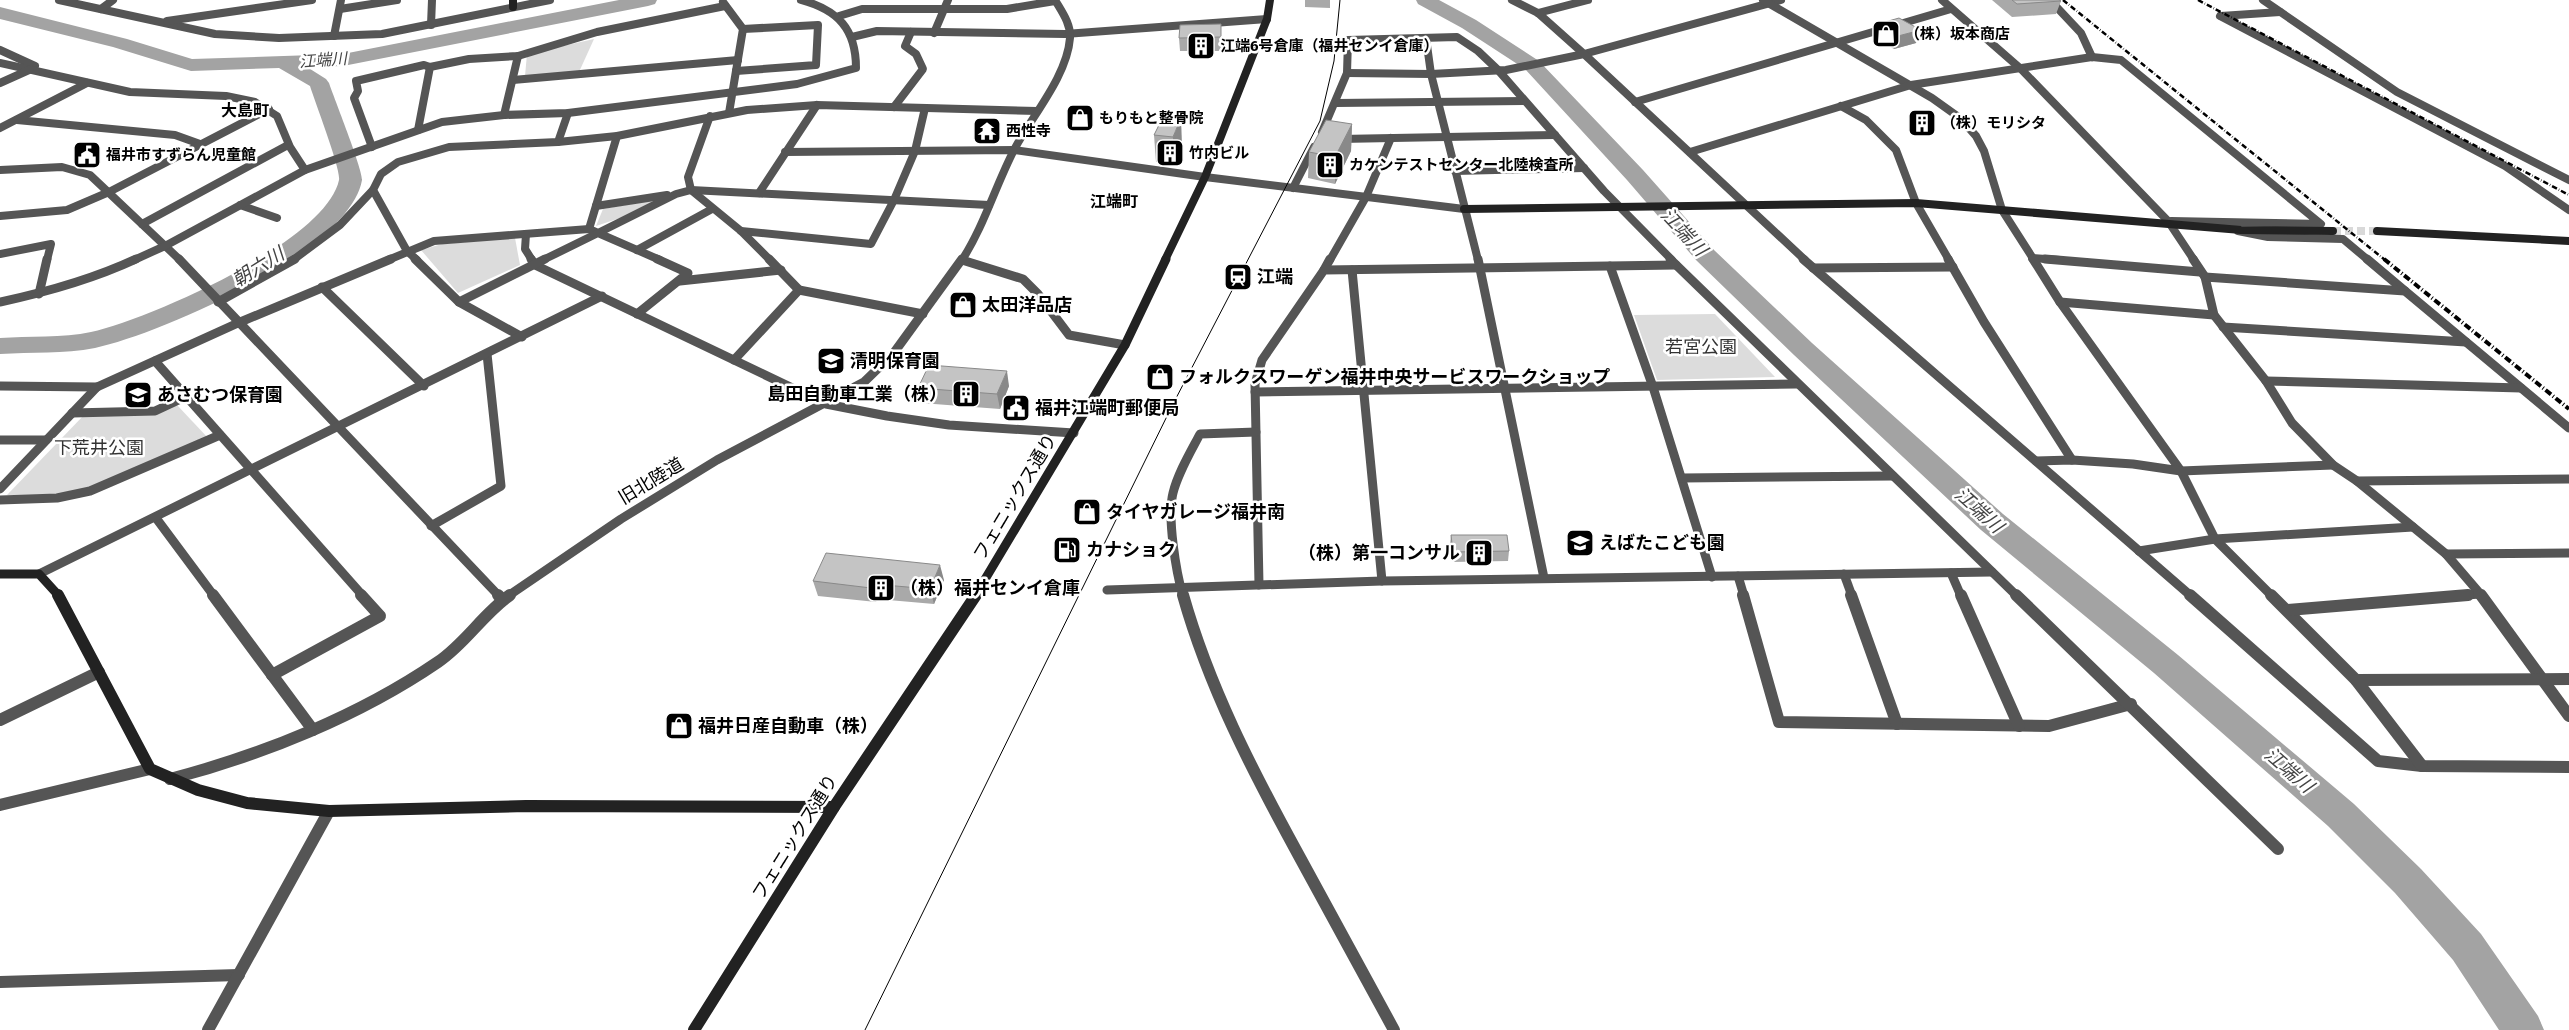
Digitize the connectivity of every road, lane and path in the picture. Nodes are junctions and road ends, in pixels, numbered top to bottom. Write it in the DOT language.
graph roads {
  1 [pos="59,0"];
  2 [pos="113,0"];
  3 [pos="312,0"];
  4 [pos="341,0"];
  5 [pos="397,0"];
  6 [pos="432,0"];
  7 [pos="550,0"];
  8 [pos="801,0"];
  9 [pos="902,0"];
  10 [pos="948,0"];
  11 [pos="1055,0"];
  12 [pos="1270,0"];
  13 [pos="1512,0"];
  14 [pos="1588,0"];
  15 [pos="1781,0"];
  16 [pos="1942,0"];
  17 [pos="2050,0"];
  18 [pos="2263,0"];
  19 [pos="724,2"];
  20 [pos="1766,2"];
  21 [pos="513,4"];
  22 [pos="898,8"];
  23 [pos="101,9"];
  24 [pos="340,9"];
  25 [pos="944,9"];
  26 [pos="1951,9"];
  27 [pos="2280,12"];
  28 [pos="1538,13"];
  29 [pos="839,16"];
  30 [pos="1267,20"];
  31 [pos="158,22"];
  32 [pos="431,25"];
  33 [pos="743,29"];
  34 [pos="911,32"];
  35 [pos="934,33"];
  36 [pos="1070,33"];
  37 [pos="334,36"];
  38 [pos="852,37"];
  39 [pos="1426,38"];
  40 [pos="1836,42"];
  41 [pos="0,50"];
  42 [pos="1581,54"];
  43 [pos="518,56"];
  44 [pos="2092,57"];
  45 [pos="738,60"];
  46 [pos="0,63"];
  47 [pos="430,67"];
  48 [pos="2021,69"];
  49 [pos="29,70"];
  50 [pos="46,70"];
  51 [pos="1497,70"];
  52 [pos="736,71"];
  53 [pos="1347,72"];
  54 [pos="1431,74"];
  55 [pos="512,80"];
  56 [pos="0,83"];
  57 [pos="87,83"];
  58 [pos="1910,85"];
  59 [pos="732,90"];
  60 [pos="1524,101"];
  61 [pos="1635,102"];
  62 [pos="1336,103"];
  63 [pos="1438,103"];
  64 [pos="817,105"];
  65 [pos="1842,106"];
  66 [pos="894,107"];
  67 [pos="269,108"];
  68 [pos="925,108"];
  69 [pos="1038,112"];
  70 [pos="568,113"];
  71 [pos="729,113"];
  72 [pos="504,115"];
  73 [pos="710,116"];
  74 [pos="17,120"];
  75 [pos="0,128"];
  76 [pos="418,130"];
  77 [pos="1555,135"];
  78 [pos="617,136"];
  79 [pos="1391,138"];
  80 [pos="1447,138"];
  81 [pos="1319,139"];
  82 [pos="558,142"];
  83 [pos="200,144"];
  84 [pos="288,145"];
  85 [pos="372,147"];
  86 [pos="1014,150"];
  87 [pos="915,151"];
  88 [pos="785,152"];
  89 [pos="1690,152"];
  90 [pos="1584,168"];
  91 [pos="0,170"];
  92 [pos="305,170"];
  93 [pos="1455,171"];
  94 [pos="1205,177"];
  95 [pos="2569,180"];
  96 [pos="1293,188"];
  97 [pos="373,190"];
  98 [pos="691,190"];
  99 [pos="109,192"];
  100 [pos="680,194"];
  101 [pos="759,194"];
  102 [pos="1366,197"];
  103 [pos="894,200"];
  104 [pos="1916,203"];
  105 [pos="1744,204"];
  106 [pos="240,205"];
  107 [pos="989,205"];
  108 [pos="596,206"];
  109 [pos="1618,207"];
  110 [pos="1464,208"];
  111 [pos="712,209"];
  112 [pos="2002,210"];
  113 [pos="2569,210"];
  114 [pos="0,216"];
  115 [pos="277,218"];
  116 [pos="2169,223"];
  117 [pos="142,224"];
  118 [pos="589,229"];
  119 [pos="2230,229"];
  120 [pos="741,231"];
  121 [pos="2333,231"];
  122 [pos="2377,231"];
  123 [pos="598,233"];
  124 [pos="526,234"];
  125 [pos="2569,241"];
  126 [pos="165,246"];
  127 [pos="637,250"];
  128 [pos="407,251"];
  129 [pos="0,254"];
  130 [pos="2032,258"];
  131 [pos="962,260"];
  132 [pos="535,265"];
  133 [pos="1676,265"];
  134 [pos="1610,266"];
  135 [pos="1480,267"];
  136 [pos="1953,267"];
  137 [pos="1813,268"];
  138 [pos="781,270"];
  139 [pos="1324,270"];
  140 [pos="1352,270"];
  141 [pos="2202,275"];
  142 [pos="679,281"];
  143 [pos="322,287"];
  144 [pos="799,290"];
  145 [pos="2405,291"];
  146 [pos="39,294"];
  147 [pos="602,296"];
  148 [pos="217,300"];
  149 [pos="0,302"];
  150 [pos="459,302"];
  151 [pos="2060,302"];
  152 [pos="637,314"];
  153 [pos="924,314"];
  154 [pos="2214,315"];
  155 [pos="238,323"];
  156 [pos="2223,327"];
  157 [pos="522,337"];
  158 [pos="2466,342"];
  159 [pos="1125,345"];
  160 [pos="487,354"];
  161 [pos="734,360"];
  162 [pos="155,361"];
  163 [pos="2266,381"];
  164 [pos="1796,384"];
  165 [pos="0,386"];
  166 [pos="424,386"];
  167 [pos="97,387"];
  168 [pos="1653,387"];
  169 [pos="2521,388"];
  170 [pos="1505,389"];
  171 [pos="1365,391"];
  172 [pos="1255,392"];
  173 [pos="185,397"];
  174 [pos="826,404"];
  175 [pos="72,413"];
  176 [pos="338,428"];
  177 [pos="2569,428"];
  178 [pos="1256,432"];
  179 [pos="1074,433"];
  180 [pos="220,435"];
  181 [pos="0,440"];
  182 [pos="46,440"];
  183 [pos="2072,460"];
  184 [pos="2036,461"];
  185 [pos="2333,465"];
  186 [pos="253,470"];
  187 [pos="2181,472"];
  188 [pos="1893,476"];
  189 [pos="1682,478"];
  190 [pos="2569,479"];
  191 [pos="2357,481"];
  192 [pos="0,489"];
  193 [pos="0,500"];
  194 [pos="156,518"];
  195 [pos="431,526"];
  196 [pos="2413,527"];
  197 [pos="2215,539"];
  198 [pos="2139,551"];
  199 [pos="2569,552"];
  200 [pos="2446,554"];
  201 [pos="1992,572"];
  202 [pos="1951,573"];
  203 [pos="0,574"];
  204 [pos="39,574"];
  205 [pos="1844,574"];
  206 [pos="1738,576"];
  207 [pos="1712,577"];
  208 [pos="1544,578"];
  209 [pos="1382,581"];
  210 [pos="1259,585"];
  211 [pos="1182,588"];
  212 [pos="1107,590"];
  213 [pos="2480,594"];
  214 [pos="503,600"];
  215 [pos="2288,610"];
  216 [pos="99,672"];
  217 [pos="272,675"];
  218 [pos="2541,679"];
  219 [pos="2356,680"];
  220 [pos="2569,680"];
  221 [pos="2131,704"];
  222 [pos="2569,716"];
  223 [pos="0,720"];
  224 [pos="1897,724"];
  225 [pos="2019,726"];
  226 [pos="313,730"];
  227 [pos="2422,766"];
  228 [pos="2569,767"];
  229 [pos="150,770"];
  230 [pos="170,779"];
  231 [pos="0,805"];
  232 [pos="834,807"];
  233 [pos="329,811"];
  234 [pos="2278,849"];
  235 [pos="239,975"];
  236 [pos="0,982"];
  237 [pos="208,1030"];
  238 [pos="694,1030"];
  239 [pos="1394,1030"];
  1 -- 23 [label="street"];
  2 -- 23 [label="street"];
  3 -- 31 [label="street"];
  4 -- 24 [label="street"];
  5 -- 24 [label="street"];
  6 -- 32 [label="street"];
  7 -- 21 [label="street"];
  8 -- 29 [label="street"];
  9 -- 22 [label="street"];
  10 -- 25 [label="street"];
  11 -- 25 [label="street"];
  11 -- 36 [label="street"];
  12 -- 30 [label="street, フェニックス通り"];
  13 -- 28 [label="street"];
  14 -- 28 [label="street"];
  15 -- 20 [label="street"];
  16 -- 26 [label="street"];
  17 -- 44 [label="street"];
  18 -- 27 [label="street"];
  19 -- 33 [label="street"];
  19 -- 43 [label="street"];
  20 -- 40 [label="street"];
  20 -- 42 [label="street"];
  21 -- 32 [label="street"];
  22 -- 25 [label="street"];
  22 -- 29 [label="street"];
  23 -- 31 [label="street"];
  24 -- 37 [label="street"];
  25 -- 35 [label="street"];
  26 -- 40 [label="street"];
  26 -- 48 [label="street"];
  27 -- 95 [label="street"];
  27 -- 113 [label="street"];
  28 -- 42 [label="street"];
  29 -- 38 [label="street"];
  30 -- 36 [label="street"];
  30 -- 94 [label="street, フェニックス通り"];
  31 -- 37 [label="street"];
  32 -- 37 [label="street"];
  33 -- 45 [label="street"];
  33 -- 52 [label="street"];
  34 -- 35 [label="street"];
  34 -- 38 [label="street"];
  34 -- 66 [label="street"];
  35 -- 36 [label="street"];
  36 -- 69 [label="street, 旧北陸道"];
  38 -- 59 [label="street"];
  39 -- 51 [label="street"];
  39 -- 53 [label="street"];
  39 -- 54 [label="street"];
  40 -- 58 [label="street"];
  40 -- 61 [label="street"];
  41 -- 50 [label="street"];
  42 -- 51 [label="street"];
  42 -- 61 [label="street"];
  43 -- 47 [label="street"];
  43 -- 55 [label="street"];
  44 -- 48 [label="street"];
  44 -- 116 [label="street"];
  45 -- 52 [label="street"];
  45 -- 55 [label="street"];
  46 -- 49 [label="street"];
  47 -- 76 [label="street"];
  47 -- 85 [label="street"];
  48 -- 58 [label="street"];
  48 -- 116 [label="street"];
  49 -- 56 [label="street"];
  49 -- 57 [label="street"];
  51 -- 54 [label="street"];
  51 -- 60 [label="street"];
  52 -- 59 [label="street"];
  53 -- 54 [label="street"];
  53 -- 62 [label="street"];
  54 -- 63 [label="street"];
  55 -- 72 [label="street"];
  57 -- 67 [label="street"];
  57 -- 74 [label="street"];
  58 -- 65 [label="street"];
  58 -- 112 [label="street"];
  59 -- 70 [label="street"];
  59 -- 71 [label="street"];
  60 -- 63 [label="street"];
  60 -- 77 [label="street"];
  61 -- 89 [label="street"];
  62 -- 63 [label="street"];
  62 -- 81 [label="street"];
  63 -- 80 [label="street"];
  64 -- 66 [label="street"];
  64 -- 71 [label="street"];
  64 -- 88 [label="street"];
  65 -- 89 [label="street"];
  65 -- 104 [label="street"];
  66 -- 68 [label="street"];
  67 -- 83 [label="street"];
  67 -- 84 [label="street"];
  68 -- 69 [label="street"];
  68 -- 87 [label="street"];
  69 -- 86 [label="street, 旧北陸道"];
  70 -- 72 [label="street"];
  70 -- 82 [label="street"];
  71 -- 73 [label="street"];
  72 -- 76 [label="street"];
  73 -- 78 [label="street"];
  73 -- 98 [label="street"];
  74 -- 75 [label="street"];
  74 -- 83 [label="street"];
  76 -- 85 [label="street"];
  77 -- 80 [label="street"];
  77 -- 90 [label="street"];
  78 -- 82 [label="street"];
  78 -- 108 [label="street"];
  79 -- 80 [label="street"];
  79 -- 81 [label="street"];
  79 -- 102 [label="street"];
  80 -- 93 [label="street"];
  81 -- 96 [label="street"];
  82 -- 97 [label="street"];
  83 -- 99 [label="street"];
  84 -- 92 [label="street"];
  84 -- 117 [label="street"];
  85 -- 92 [label="street"];
  86 -- 87 [label="street"];
  86 -- 94 [label="street"];
  86 -- 107 [label="street, 旧北陸道"];
  87 -- 88 [label="street"];
  87 -- 103 [label="street"];
  88 -- 101 [label="street"];
  89 -- 105 [label="street"];
  90 -- 93 [label="street"];
  90 -- 109 [label="street"];
  91 -- 99 [label="street"];
  92 -- 106 [label="street"];
  93 -- 110 [label="street"];
  94 -- 96 [label="street"];
  94 -- 159 [label="street, フェニックス通り"];
  96 -- 102 [label="street"];
  97 -- 128 [label="street"];
  97 -- 148 [label="street"];
  98 -- 100 [label="street"];
  98 -- 101 [label="street"];
  98 -- 111 [label="street"];
  99 -- 114 [label="street"];
  99 -- 117 [label="street"];
  100 -- 108 [label="street"];
  100 -- 123 [label="street"];
  101 -- 103 [label="street"];
  102 -- 110 [label="street"];
  102 -- 139 [label="street"];
  103 -- 107 [label="street"];
  103 -- 120 [label="street"];
  104 -- 105 [label="street"];
  104 -- 112 [label="street"];
  104 -- 136 [label="street"];
  105 -- 109 [label="street"];
  105 -- 137 [label="street"];
  106 -- 115 [label="street"];
  106 -- 126 [label="street"];
  107 -- 131 [label="street, 旧北陸道"];
  108 -- 118 [label="street"];
  109 -- 110 [label="street"];
  109 -- 133 [label="street"];
  110 -- 135 [label="street"];
  111 -- 120 [label="street"];
  111 -- 127 [label="street"];
  112 -- 116 [label="street"];
  112 -- 130 [label="street"];
  116 -- 119 [label="street"];
  116 -- 141 [label="street"];
  117 -- 126 [label="street"];
  118 -- 123 [label="street"];
  118 -- 124 [label="street"];
  119 -- 121 [label="street"];
  119 -- 145 [label="street"];
  120 -- 138 [label="street"];
  122 -- 125 [label="street"];
  123 -- 127 [label="street"];
  123 -- 132 [label="street"];
  124 -- 128 [label="street"];
  124 -- 132 [label="street"];
  126 -- 146 [label="street"];
  126 -- 148 [label="street"];
  127 -- 142 [label="street"];
  128 -- 143 [label="street"];
  128 -- 150 [label="street"];
  129 -- 146 [label="street"];
  130 -- 141 [label="street"];
  130 -- 151 [label="street"];
  131 -- 153 [label="street, 旧北陸道"];
  131 -- 159 [label="street"];
  132 -- 147 [label="street"];
  132 -- 150 [label="street"];
  133 -- 134 [label="street"];
  133 -- 164 [label="street"];
  134 -- 135 [label="street"];
  134 -- 168 [label="street"];
  135 -- 140 [label="street"];
  135 -- 170 [label="street"];
  136 -- 137 [label="street"];
  136 -- 183 [label="street"];
  137 -- 184 [label="street"];
  138 -- 142 [label="street"];
  138 -- 144 [label="street"];
  139 -- 140 [label="street"];
  139 -- 172 [label="street"];
  140 -- 171 [label="street"];
  141 -- 145 [label="street"];
  141 -- 154 [label="street"];
  142 -- 152 [label="street"];
  143 -- 155 [label="street"];
  143 -- 166 [label="street"];
  144 -- 153 [label="street"];
  144 -- 161 [label="street"];
  145 -- 158 [label="street"];
  146 -- 149 [label="street"];
  147 -- 152 [label="street"];
  147 -- 157 [label="street"];
  148 -- 155 [label="street"];
  150 -- 157 [label="street"];
  151 -- 154 [label="street"];
  151 -- 187 [label="street"];
  152 -- 161 [label="street"];
  153 -- 174 [label="street, 旧北陸道"];
  154 -- 156 [label="street"];
  155 -- 162 [label="street"];
  155 -- 176 [label="street"];
  156 -- 158 [label="street"];
  156 -- 163 [label="street"];
  157 -- 160 [label="street"];
  158 -- 169 [label="street"];
  159 -- 179 [label="street, フェニックス通り"];
  160 -- 166 [label="street"];
  160 -- 195 [label="street"];
  161 -- 174 [label="street"];
  162 -- 167 [label="street"];
  162 -- 173 [label="street"];
  163 -- 169 [label="street"];
  163 -- 185 [label="street"];
  164 -- 168 [label="street"];
  164 -- 188 [label="street"];
  165 -- 167 [label="street"];
  166 -- 176 [label="street"];
  167 -- 175 [label="street"];
  168 -- 170 [label="street"];
  168 -- 189 [label="street"];
  169 -- 177 [label="street"];
  170 -- 171 [label="street"];
  170 -- 208 [label="street"];
  171 -- 172 [label="street"];
  171 -- 209 [label="street"];
  172 -- 178 [label="street"];
  173 -- 175 [label="street"];
  173 -- 180 [label="street"];
  174 -- 179 [label="street"];
  174 -- 214 [label="street, 旧北陸道"];
  175 -- 182 [label="street"];
  176 -- 186 [label="street"];
  176 -- 195 [label="street"];
  178 -- 210 [label="street"];
  178 -- 211 [label="street"];
  179 -- 232 [label="street, フェニックス通り"];
  180 -- 186 [label="street"];
  180 -- 193 [label="street"];
  181 -- 182 [label="street"];
  182 -- 192 [label="street"];
  183 -- 184 [label="street"];
  183 -- 187 [label="street"];
  184 -- 198 [label="street"];
  185 -- 187 [label="street"];
  185 -- 191 [label="street"];
  186 -- 194 [label="street"];
  186 -- 217 [label="street"];
  187 -- 197 [label="street"];
  188 -- 189 [label="street"];
  188 -- 201 [label="street"];
  189 -- 207 [label="street"];
  190 -- 191 [label="street"];
  191 -- 196 [label="street"];
  194 -- 204 [label="street"];
  194 -- 217 [label="street"];
  195 -- 214 [label="street"];
  196 -- 197 [label="street"];
  196 -- 200 [label="street"];
  197 -- 198 [label="street"];
  197 -- 215 [label="street"];
  198 -- 227 [label="street"];
  199 -- 200 [label="street"];
  200 -- 213 [label="street"];
  201 -- 202 [label="street"];
  201 -- 221 [label="street"];
  202 -- 205 [label="street"];
  202 -- 225 [label="street"];
  203 -- 204 [label="street"];
  204 -- 216 [label="street"];
  205 -- 206 [label="street"];
  205 -- 224 [label="street"];
  206 -- 207 [label="street"];
  206 -- 224 [label="street"];
  207 -- 208 [label="street"];
  208 -- 209 [label="street"];
  209 -- 210 [label="street"];
  210 -- 211 [label="street"];
  211 -- 212 [label="street"];
  211 -- 239 [label="street"];
  213 -- 215 [label="street"];
  213 -- 218 [label="street"];
  214 -- 226 [label="street, 旧北陸道"];
  215 -- 219 [label="street"];
  216 -- 223 [label="street"];
  216 -- 229 [label="street"];
  217 -- 226 [label="street"];
  218 -- 219 [label="street"];
  218 -- 220 [label="street"];
  218 -- 222 [label="street"];
  219 -- 227 [label="street"];
  221 -- 225 [label="street"];
  221 -- 234 [label="street"];
  224 -- 225 [label="street"];
  226 -- 230 [label="street, 旧北陸道"];
  227 -- 228 [label="street"];
  229 -- 230 [label="street"];
  229 -- 231 [label="street"];
  230 -- 233 [label="street"];
  232 -- 233 [label="street"];
  232 -- 238 [label="street, フェニックス通り"];
  233 -- 235 [label="street"];
  235 -- 236 [label="street"];
  235 -- 237 [label="street"];
}
